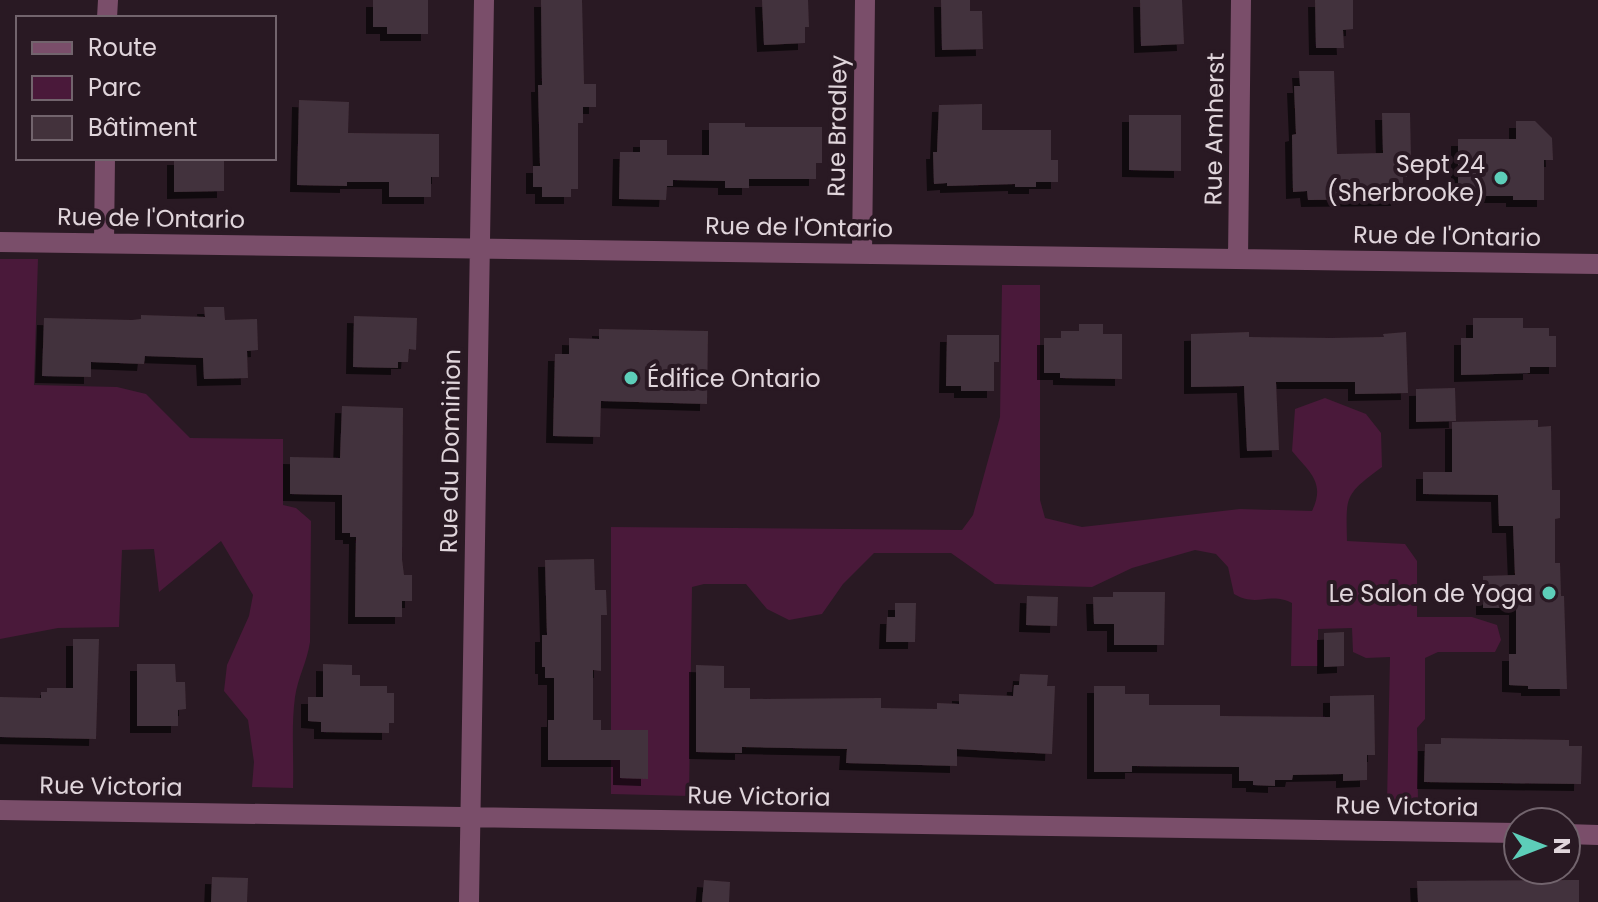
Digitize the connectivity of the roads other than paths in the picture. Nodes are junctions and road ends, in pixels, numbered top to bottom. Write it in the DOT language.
graph roads {
  1 [pos="484,0"];
  2 [pos="865,0"];
  3 [pos="1241,0"];
  4 [pos="105,160"];
  5 [pos="0,242"];
  6 [pos="104,243"];
  7 [pos="480,248"];
  8 [pos="862,254"];
  9 [pos="1238,259"];
  10 [pos="1598,264"];
  11 [pos="0,810"];
  12 [pos="470,817"];
  13 [pos="1502,833"];
  14 [pos="469,902"];
  1 -- 7 [label="street, Rue du Dominion"];
  2 -- 8 [label="street, Rue Bradley"];
  3 -- 9 [label="street, Rue Amherst"];
  4 -- 6 [label="street"];
  5 -- 6 [label="street, Rue de l'Ontario"];
  6 -- 7 [label="street, Rue de l'Ontario"];
  7 -- 8 [label="street, Rue de l'Ontario"];
  7 -- 12 [label="street, Rue du Dominion"];
  8 -- 9 [label="street, Rue de l'Ontario"];
  9 -- 10 [label="street, Rue de l'Ontario"];
  11 -- 12 [label="street, Rue Victoria"];
  12 -- 13 [label="street, Rue Victoria"];
  12 -- 14 [label="street, Rue du Dominion"];
}
